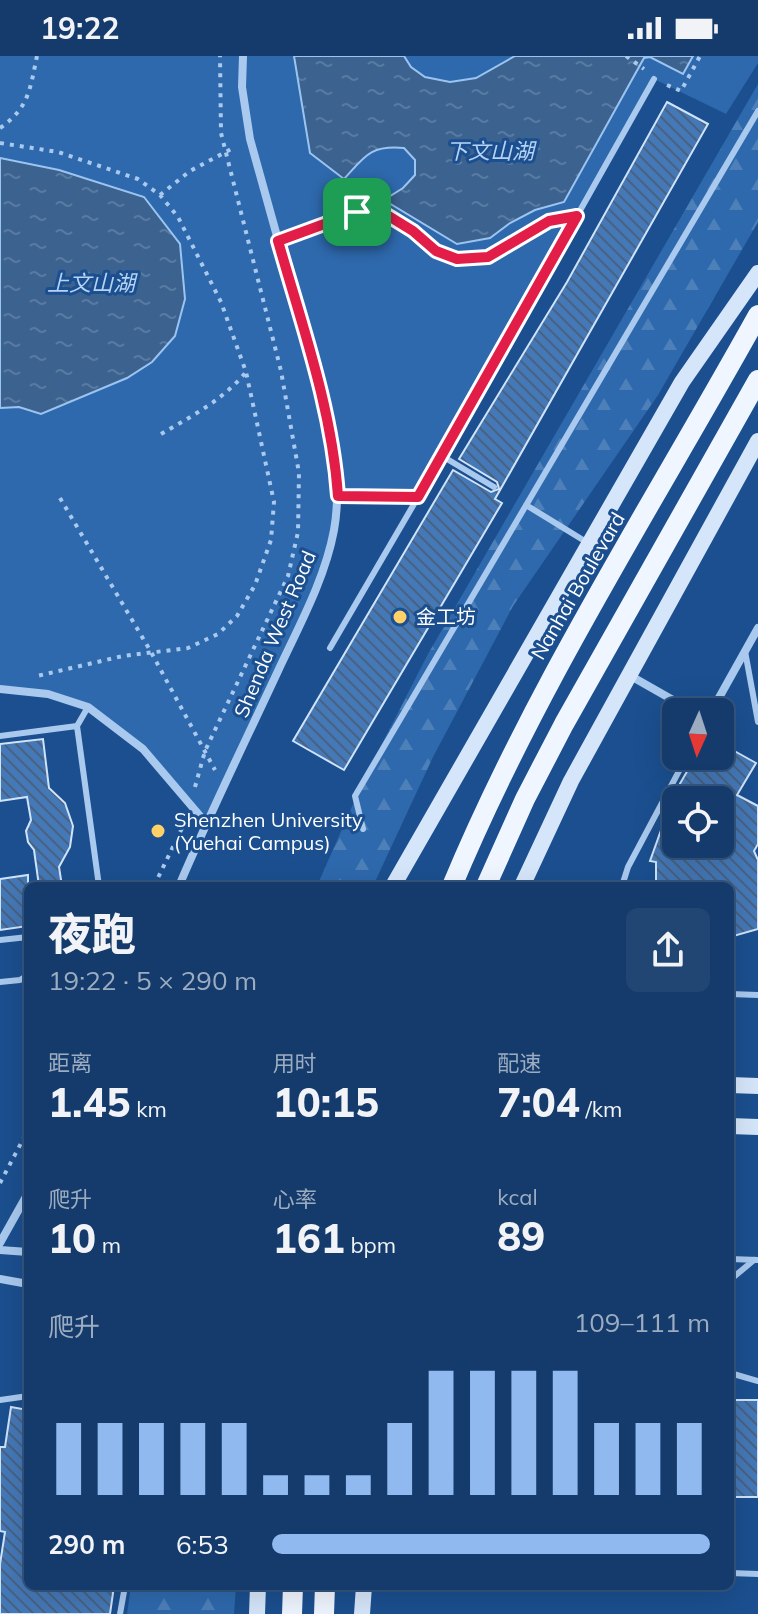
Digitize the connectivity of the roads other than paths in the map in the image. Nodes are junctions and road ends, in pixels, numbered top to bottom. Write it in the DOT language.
graph roads {
  1 [pos="243,56"];
  2 [pos="654,79"];
  3 [pos="758,111"];
  4 [pos="758,273"];
  5 [pos="758,315"];
  6 [pos="758,380"];
  7 [pos="758,441"];
  8 [pos="442,456"];
  9 [pos="494,487"];
  10 [pos="338,496"];
  11 [pos="418,497"];
  12 [pos="526,505"];
  13 [pos="588,543"];
  14 [pos="758,628"];
  15 [pos="330,648"];
  16 [pos="745,651"];
  17 [pos="629,675"];
  18 [pos="0,689"];
  19 [pos="669,698"];
  20 [pos="719,698"];
  21 [pos="88,707"];
  22 [pos="758,722"];
  23 [pos="77,726"];
  24 [pos="0,736"];
  25 [pos="680,770"];
  26 [pos="206,823"];
  27 [pos="363,829"];
  28 [pos="98,882"];
  29 [pos="181,882"];
  30 [pos="396,882"];
  31 [pos="454,882"];
  32 [pos="488,882"];
  33 [pos="524,882"];
  34 [pos="623,882"];
  35 [pos="24,937"];
  36 [pos="0,940"];
  37 [pos="24,978"];
  38 [pos="0,982"];
  39 [pos="734,994"];
  40 [pos="758,995"];
  41 [pos="734,1085"];
  42 [pos="758,1086"];
  43 [pos="734,1126"];
  44 [pos="758,1127"];
  45 [pos="24,1200"];
  46 [pos="0,1243"];
  47 [pos="0,1250"];
  48 [pos="24,1252"];
  49 [pos="734,1259"];
  50 [pos="756,1260"];
  51 [pos="734,1277"];
  52 [pos="0,1279"];
  53 [pos="24,1283"];
  54 [pos="734,1374"];
  55 [pos="758,1381"];
  56 [pos="24,1397"];
  57 [pos="0,1400"];
  58 [pos="734,1573"];
  59 [pos="758,1574"];
  60 [pos="124,1590"];
  61 [pos="258,1590"];
  62 [pos="293,1590"];
  63 [pos="325,1590"];
  64 [pos="364,1590"];
  65 [pos="120,1614"];
  66 [pos="257,1614"];
  67 [pos="292,1614"];
  68 [pos="324,1614"];
  69 [pos="362,1614"];
  1 -- 10 [label="street, Shenda West Road"];
  2 -- 8 [label="lane"];
  3 -- 12 [label="lane"];
  4 -- 13 [label="main road"];
  5 -- 31 [label="main road, Nanhai Boulevard"];
  6 -- 32 [label="main road"];
  7 -- 17 [label="main road"];
  8 -- 9 [label="lane"];
  8 -- 11 [label="lane"];
  10 -- 11 [label="lane"];
  10 -- 26 [label="street, Shenda West Road"];
  11 -- 15 [label="lane"];
  12 -- 13 [label="lane"];
  12 -- 27 [label="lane"];
  13 -- 30 [label="main road"];
  14 -- 16 [label="street"];
  16 -- 20 [label="street"];
  16 -- 22 [label="lane"];
  17 -- 19 [label="street"];
  17 -- 33 [label="main road"];
  18 -- 21 [label="street"];
  21 -- 23 [label="lane"];
  21 -- 26 [label="street"];
  23 -- 24 [label="lane"];
  23 -- 28 [label="lane"];
  25 -- 34 [label="lane"];
  26 -- 29 [label="street, Shenda West Road"];
  35 -- 36 [label="lane"];
  37 -- 38 [label="lane"];
  39 -- 40 [label="lane"];
  41 -- 42 [label="main road"];
  43 -- 44 [label="main road"];
  45 -- 46 [label="street"];
  47 -- 48 [label="street"];
  49 -- 50 [label="lane"];
  50 -- 51 [label="lane"];
  52 -- 53 [label="street"];
  54 -- 55 [label="lane"];
  56 -- 57 [label="lane"];
  58 -- 59 [label="lane"];
  60 -- 65 [label="lane"];
  61 -- 66 [label="main road"];
  62 -- 67 [label="main road"];
  63 -- 68 [label="main road"];
  64 -- 69 [label="main road"];
}
